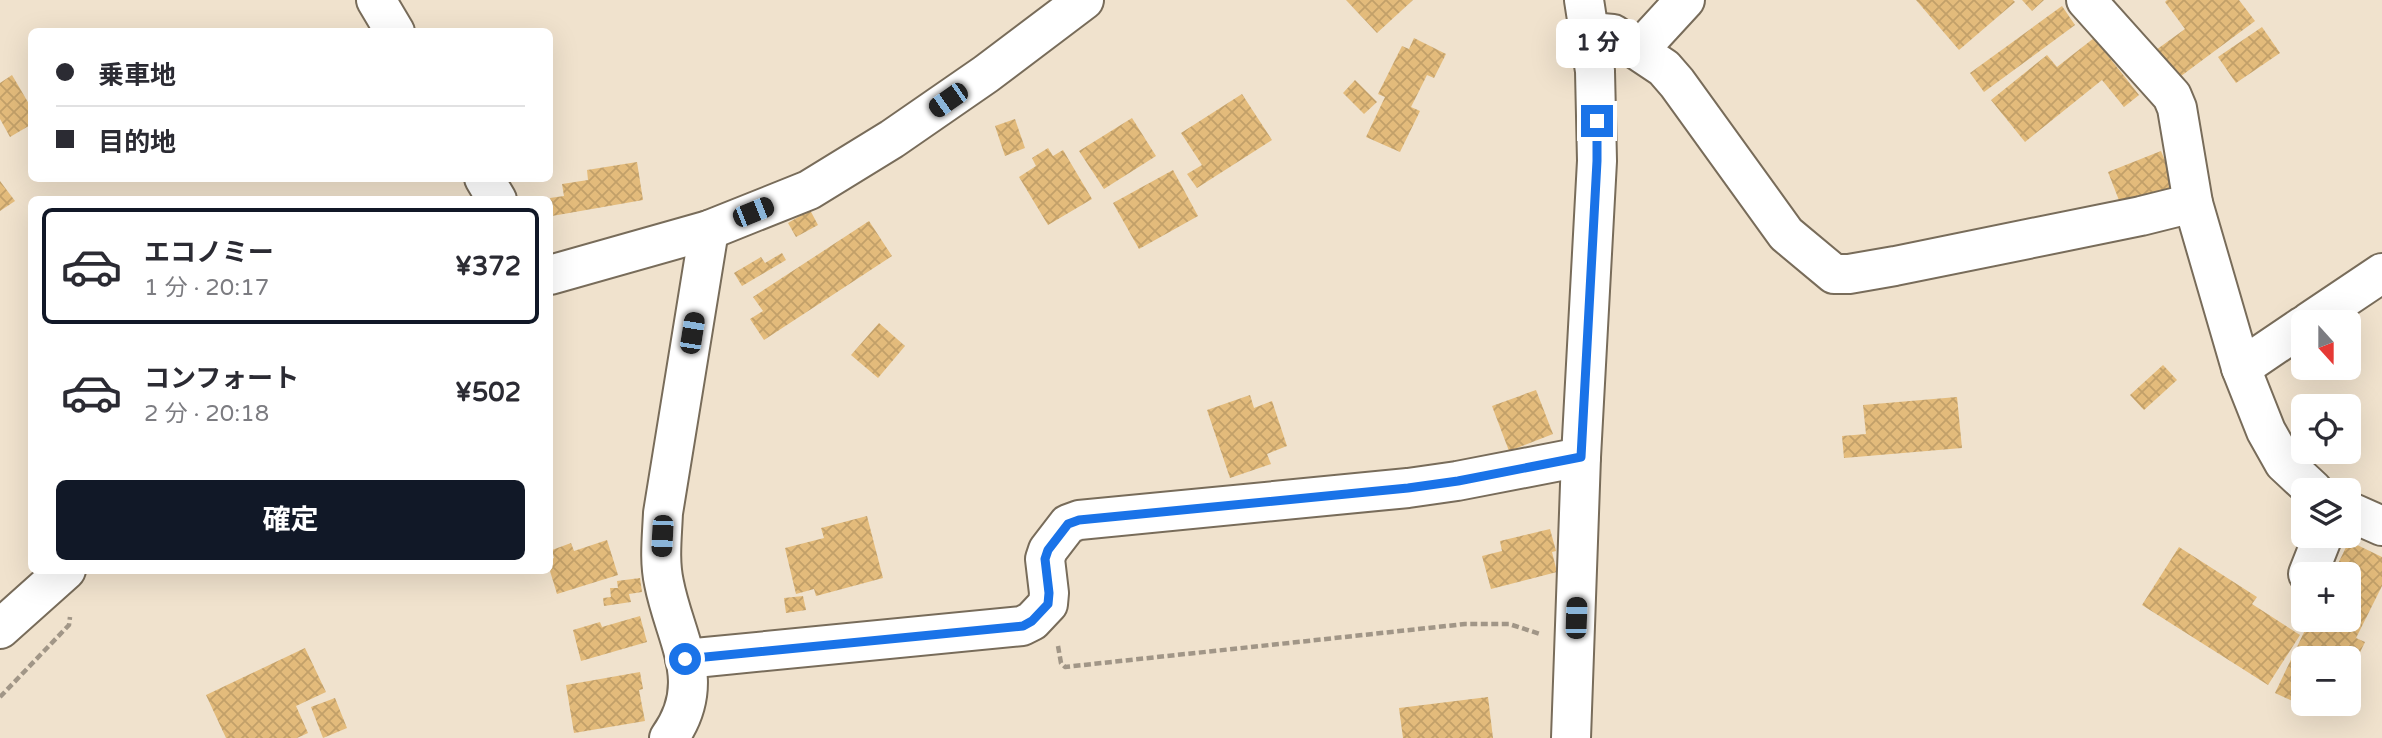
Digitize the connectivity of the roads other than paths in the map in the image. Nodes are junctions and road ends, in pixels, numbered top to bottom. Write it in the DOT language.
graph roads {
  1 [pos="376,0"];
  2 [pos="1084,0"];
  3 [pos="1685,0"];
  4 [pos="2086,0"];
  5 [pos="1587,16"];
  6 [pos="394,28"];
  7 [pos="1639,50"];
  8 [pos="2193,203"];
  9 [pos="709,230"];
  10 [pos="2382,273"];
  11 [pos="553,274"];
  12 [pos="2327,310"];
  13 [pos="2291,334"];
  14 [pos="2241,368"];
  15 [pos="1581,457"];
  16 [pos="2300,478"];
  17 [pos="2361,517"];
  18 [pos="2382,526"];
  19 [pos="62,574"];
  20 [pos="0,629"];
  21 [pos="685,659"];
  22 [pos="669,738"];
  23 [pos="1571,738"];
  1 -- 6 [label="street"];
  2 -- 9 [label="street"];
  3 -- 7 [label="street"];
  4 -- 8 [label="street"];
  5 -- 7 [label="street"];
  5 -- 15 [label="street"];
  7 -- 8 [label="street"];
  8 -- 14 [label="street"];
  9 -- 11 [label="street"];
  9 -- 21 [label="street"];
  10 -- 12 [label="street"];
  13 -- 14 [label="street"];
  14 -- 16 [label="street"];
  15 -- 21 [label="street"];
  15 -- 23 [label="street"];
  17 -- 18 [label="street"];
  19 -- 20 [label="street"];
  21 -- 22 [label="street"];
}
